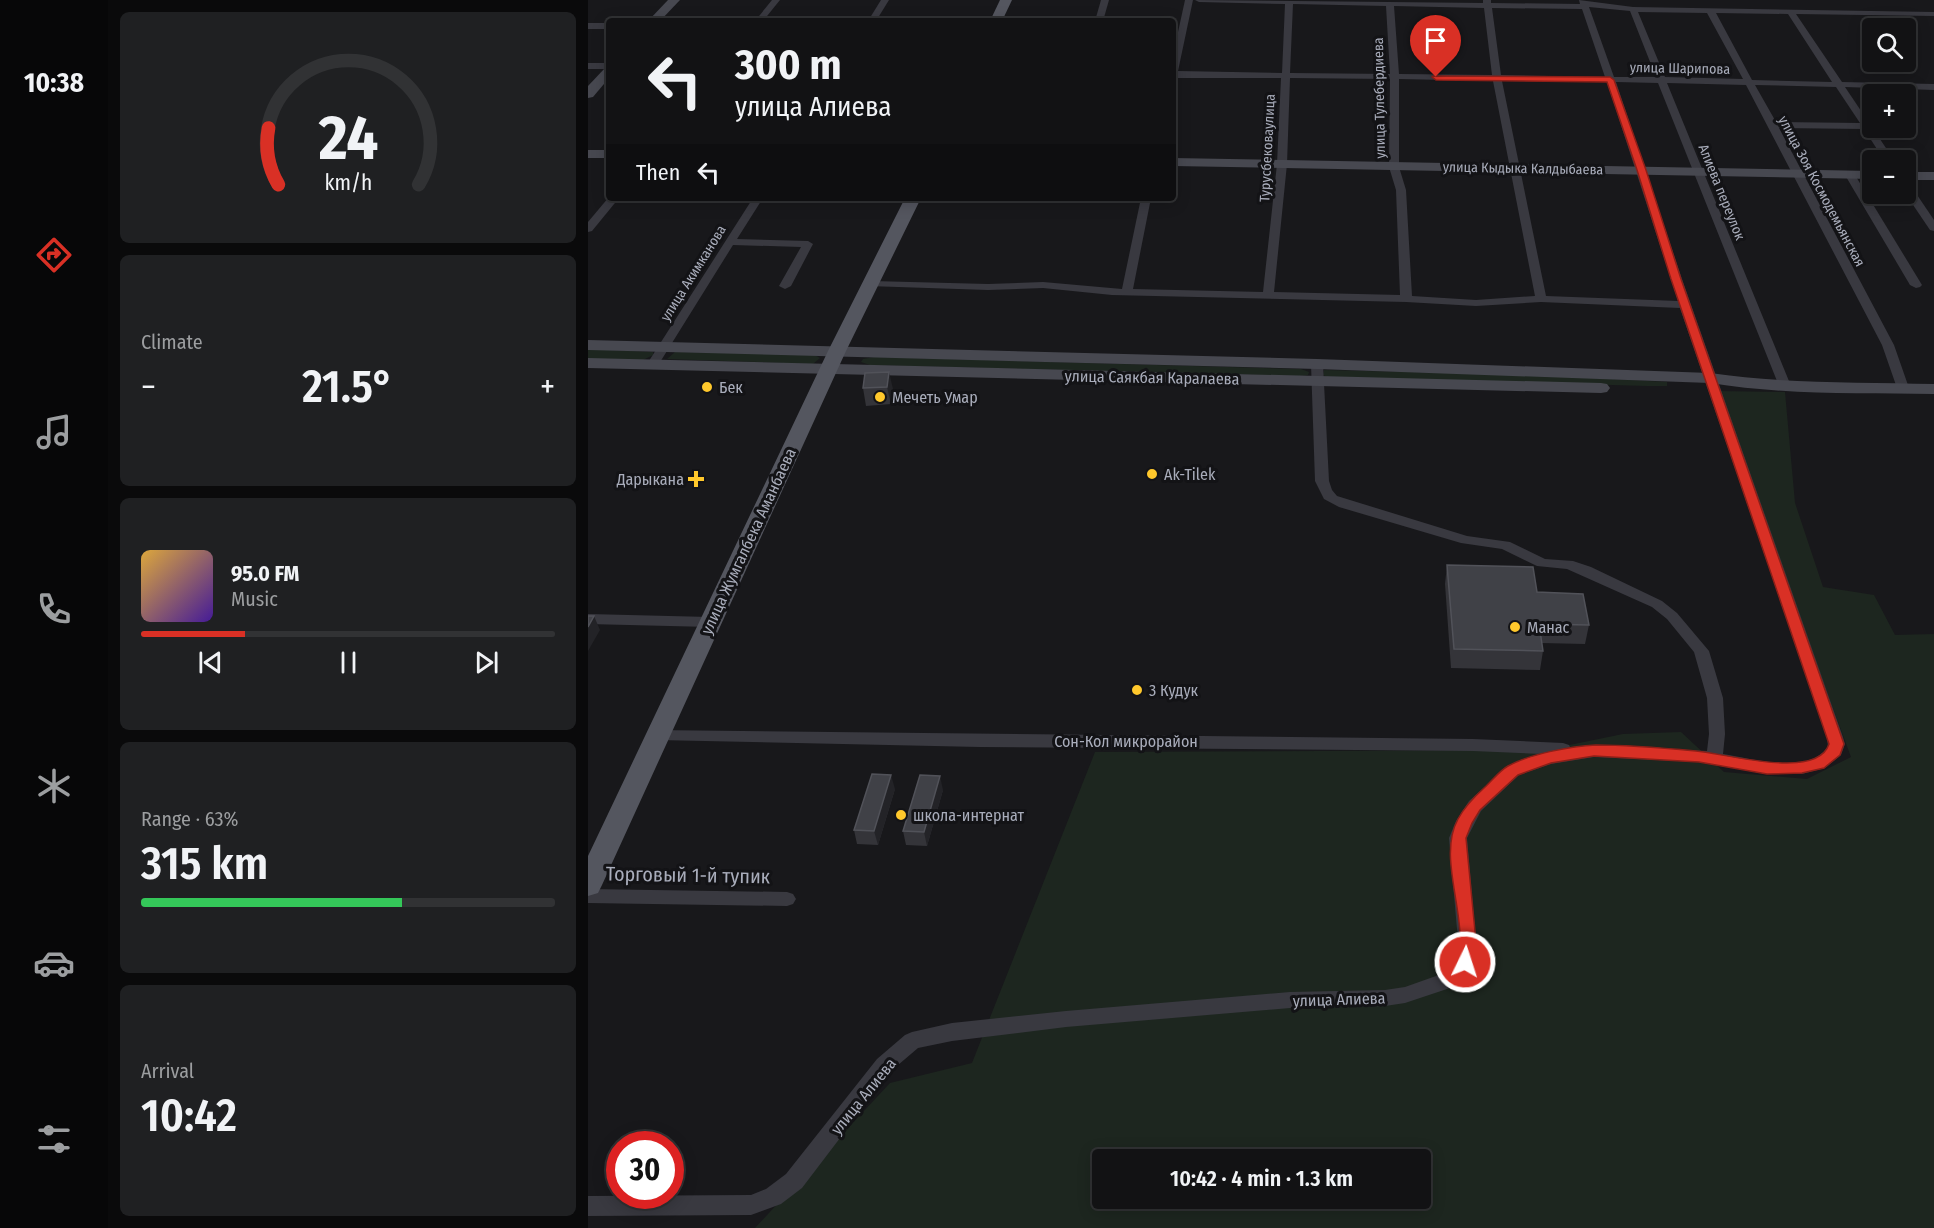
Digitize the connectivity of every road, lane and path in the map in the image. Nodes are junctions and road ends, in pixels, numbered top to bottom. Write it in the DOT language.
graph roads {
  1 [pos="674,0"];
  2 [pos="776,0"];
  3 [pos="885,0"];
  4 [pos="1006,0"];
  5 [pos="1105,0"];
  6 [pos="1189,0"];
  7 [pos="1199,0"];
  8 [pos="1289,2"];
  9 [pos="1487,2"];
  10 [pos="1390,4"];
  11 [pos="1585,4"];
  12 [pos="1633,9"];
  13 [pos="1710,10"];
  14 [pos="1790,11"];
  15 [pos="1927,11"];
  16 [pos="657,18"];
  17 [pos="761,18"];
  18 [pos="874,18"];
  19 [pos="997,18"];
  20 [pos="1100,18"];
  21 [pos="1934,23"];
  22 [pos="588,26"];
  23 [pos="606,26"];
  24 [pos="1176,60"];
  25 [pos="588,66"];
  26 [pos="606,66"];
  27 [pos="606,74"];
  28 [pos="1176,74"];
  29 [pos="1284,75"];
  30 [pos="1395,77"];
  31 [pos="1497,78"];
  32 [pos="1610,80"];
  33 [pos="1661,80"];
  34 [pos="1750,83"];
  35 [pos="1839,85"];
  36 [pos="1934,87"];
  37 [pos="588,94"];
  38 [pos="1862,120"];
  39 [pos="1773,125"];
  40 [pos="1862,126"];
  41 [pos="588,154"];
  42 [pos="606,154"];
  43 [pos="1176,162"];
  44 [pos="1282,164"];
  45 [pos="1394,167"];
  46 [pos="1515,168"];
  47 [pos="1642,170"];
  48 [pos="1699,171"];
  49 [pos="1799,174"];
  50 [pos="1850,175"];
  51 [pos="1862,175"];
  52 [pos="1916,176"];
  53 [pos="1934,176"];
  54 [pos="611,201"];
  55 [pos="756,201"];
  56 [pos="912,201"];
  57 [pos="1145,201"];
  58 [pos="1916,201"];
  59 [pos="1934,228"];
  60 [pos="588,229"];
  61 [pos="729,242"];
  62 [pos="872,284"];
  63 [pos="1916,285"];
  64 [pos="785,286"];
  65 [pos="1127,291"];
  66 [pos="1268,296"];
  67 [pos="1406,299"];
  68 [pos="1541,299"];
  69 [pos="1685,305"];
  70 [pos="588,345"];
  71 [pos="665,346"];
  72 [pos="833,360"];
  73 [pos="588,363"];
  74 [pos="653,364"];
  75 [pos="1318,373"];
  76 [pos="1713,384"];
  77 [pos="1785,386"];
  78 [pos="1903,388"];
  79 [pos="1934,389"];
  80 [pos="588,619"];
  81 [pos="710,621"];
  82 [pos="657,734"];
  83 [pos="1594,751"];
  84 [pos="1714,759"];
  85 [pos="588,885"];
  86 [pos="588,896"];
  87 [pos="787,899"];
  88 [pos="588,1206"];
  1 -- 16 [label="street"];
  2 -- 17 [label="street"];
  3 -- 18 [label="street"];
  4 -- 19 [label="main road"];
  5 -- 20 [label="street"];
  6 -- 24 [label="street"];
  7 -- 8 [label="street"];
  8 -- 10 [label="street"];
  8 -- 29 [label="street, Турусбековаулица"];
  9 -- 10 [label="street"];
  9 -- 11 [label="street"];
  9 -- 31 [label="street"];
  10 -- 30 [label="street, улица Тулебердиева"];
  11 -- 12 [label="street"];
  11 -- 32 [label="street, улица Алиева"];
  12 -- 13 [label="street"];
  12 -- 33 [label="street, Алиева переулок"];
  13 -- 14 [label="street"];
  13 -- 34 [label="street, улица Зоя Космодемьянская"];
  14 -- 15 [label="street"];
  14 -- 35 [label="street"];
  15 -- 21 [label="street"];
  22 -- 23 [label="street"];
  25 -- 26 [label="street"];
  27 -- 37 [label="street"];
  28 -- 29 [label="street, улица Шарипова"];
  29 -- 30 [label="street, улица Шарипова"];
  29 -- 44 [label="street, Турусбековаулица"];
  30 -- 31 [label="street, улица Шарипова"];
  30 -- 45 [label="street, улица Тулебердиева"];
  31 -- 32 [label="street, улица Шарипова"];
  31 -- 46 [label="street"];
  32 -- 33 [label="street, улица Шарипова"];
  32 -- 47 [label="street, улица Алиева"];
  33 -- 34 [label="street, улица Шарипова"];
  33 -- 48 [label="street, Алиева переулок"];
  34 -- 35 [label="street, улица Шарипова"];
  34 -- 39 [label="street, улица Зоя Космодемьянская"];
  35 -- 36 [label="street, улица Шарипова"];
  35 -- 38 [label="street"];
  39 -- 40 [label="street"];
  39 -- 49 [label="street, улица Зоя Космодемьянская"];
  41 -- 42 [label="street"];
  43 -- 44 [label="street, улица Кыдыка Калдыбаева"];
  44 -- 45 [label="street, улица Кыдыка Калдыбаева"];
  44 -- 66 [label="street, Турусбековаулица"];
  45 -- 46 [label="street, улица Кыдыка Калдыбаева"];
  45 -- 67 [label="street, улица Тулебердиева"];
  46 -- 47 [label="street, улица Кыдыка Калдыбаева"];
  46 -- 68 [label="street"];
  47 -- 48 [label="street, улица Кыдыка Калдыбаева"];
  47 -- 69 [label="street, улица Алиева"];
  48 -- 49 [label="street, улица Кыдыка Калдыбаева"];
  48 -- 77 [label="street, Алиева переулок"];
  49 -- 50 [label="street, улица Кыдыка Калдыбаева"];
  49 -- 78 [label="street, улица Зоя Космодемьянская"];
  50 -- 51 [label="street, улица Кыдыка Калдыбаева"];
  50 -- 63 [label="street"];
  52 -- 53 [label="street"];
  54 -- 60 [label="street"];
  55 -- 61 [label="street, улица Акимканова"];
  56 -- 62 [label="main road, улица Жумгалбека Аманбаева"];
  57 -- 65 [label="street"];
  58 -- 59 [label="street"];
  61 -- 64 [label="street"];
  61 -- 71 [label="street, улица Акимканова"];
  62 -- 65 [label="street"];
  62 -- 72 [label="main road, улица Жумгалбека Аманбаева"];
  65 -- 66 [label="street"];
  66 -- 67 [label="street"];
  67 -- 68 [label="street"];
  68 -- 69 [label="street"];
  69 -- 76 [label="street, улица Алиева"];
  70 -- 71 [label="street, улица Саякбая Каралаева"];
  71 -- 72 [label="street, улица Саякбая Каралаева"];
  71 -- 74 [label="street, улица Акимканова"];
  72 -- 74 [label="street, улица Саякбая Каралаева"];
  72 -- 75 [label="street, улица Саякбая Каралаева"];
  72 -- 81 [label="main road, улица Жумгалбека Аманбаева"];
  73 -- 74 [label="street, улица Саякбая Каралаева"];
  75 -- 76 [label="street, улица Саякбая Каралаева"];
  75 -- 84 [label="street"];
  76 -- 77 [label="street, улица Саякбая Каралаева"];
  76 -- 84 [label="street, улица Алиева"];
  77 -- 78 [label="street, улица Саякбая Каралаева"];
  78 -- 79 [label="street, улица Саякбая Каралаева"];
  80 -- 81 [label="street"];
  81 -- 82 [label="main road, улица Жумгалбека Аманбаева"];
  82 -- 83 [label="street, Сон-Кол микрорайон"];
  82 -- 85 [label="main road, улица Жумгалбека Аманбаева"];
  83 -- 84 [label="street, улица Алиева"];
  83 -- 88 [label="street, улица Алиева"];
  86 -- 87 [label="street, Торговый 1-й тупик"];
}
